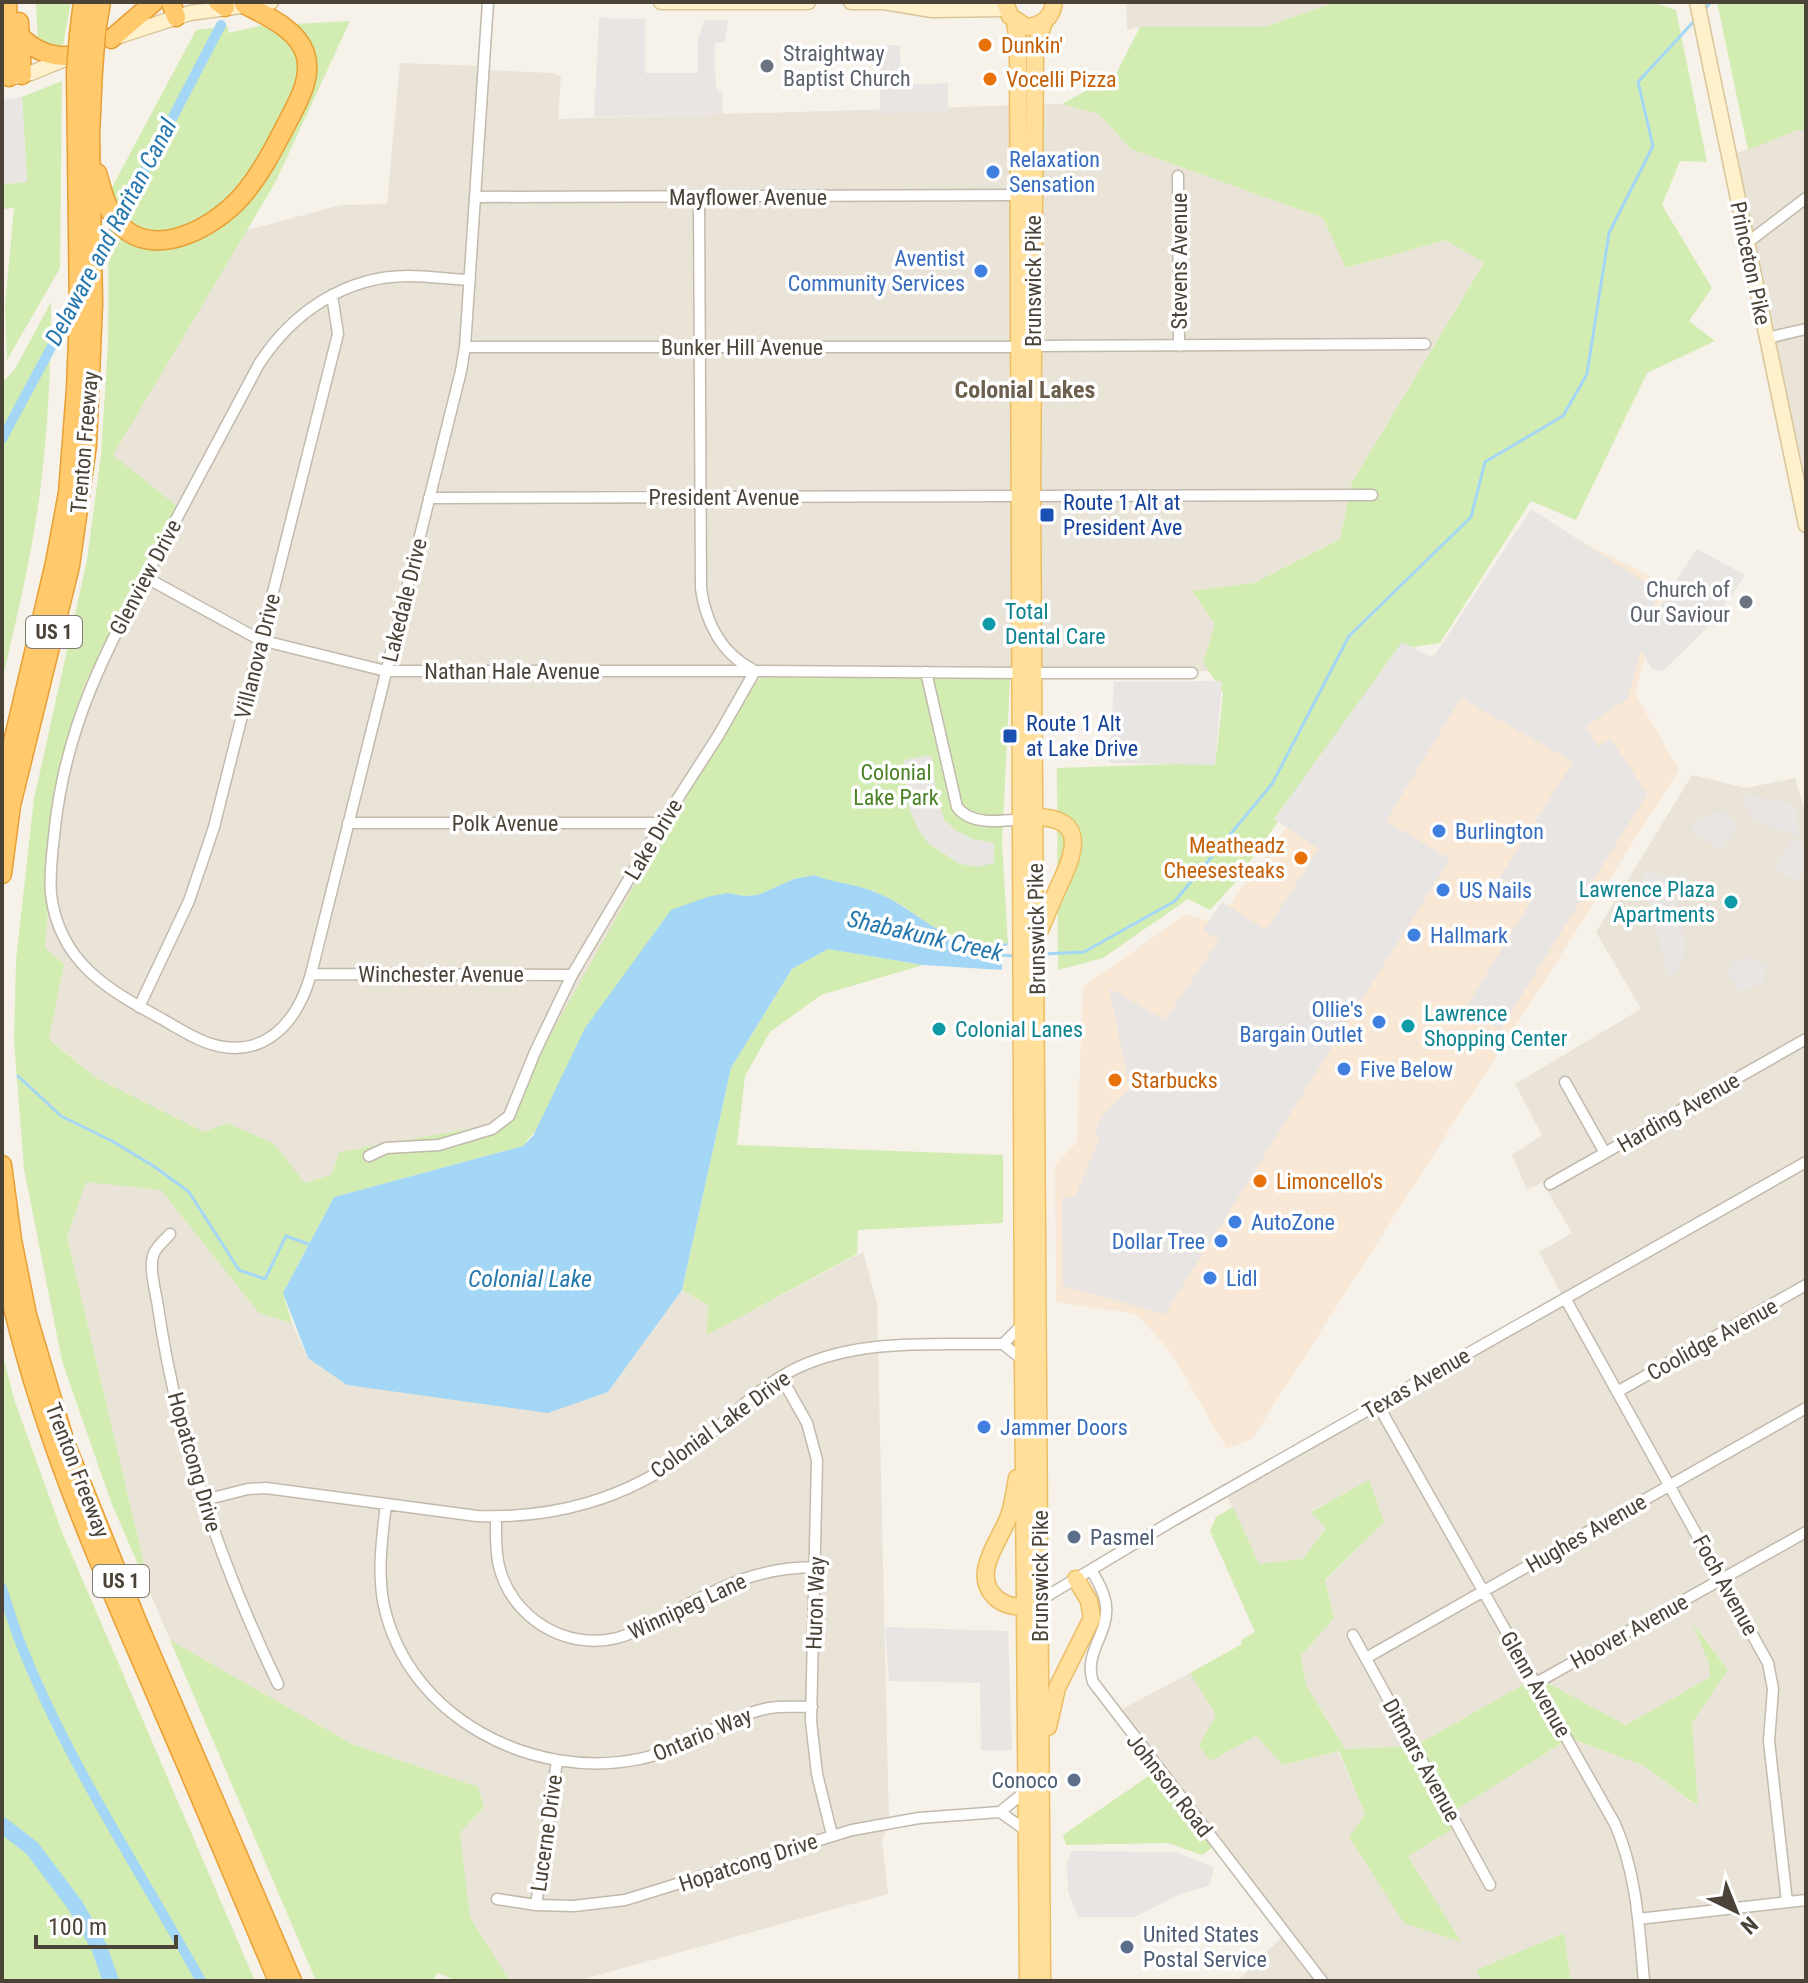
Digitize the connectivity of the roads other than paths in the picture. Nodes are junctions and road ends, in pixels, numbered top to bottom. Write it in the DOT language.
graph roads {
  1 [pos="7,2"];
  2 [pos="18,2"];
  3 [pos="83,2"];
  4 [pos="101,2"];
  5 [pos="154,2"];
  6 [pos="271,2"];
  7 [pos="488,2"];
  8 [pos="661,2"];
  9 [pos="808,2"];
  10 [pos="851,2"];
  11 [pos="883,2"];
  12 [pos="1054,2"];
  13 [pos="1698,3"];
  14 [pos="227,5"];
  15 [pos="173,10"];
  16 [pos="1009,11"];
  17 [pos="1044,22"];
  18 [pos="95,35"];
  19 [pos="10,39"];
  20 [pos="80,66"];
  21 [pos="11,77"];
  22 [pos="1178,176"];
  23 [pos="1021,195"];
  24 [pos="475,197"];
  25 [pos="699,198"];
  26 [pos="1806,198"];
  27 [pos="91,202"];
  28 [pos="1747,243"];
  29 [pos="470,280"];
  30 [pos="332,295"];
  31 [pos="1806,329"];
  32 [pos="1767,338"];
  33 [pos="1425,344"];
  34 [pos="1026,346"];
  35 [pos="1179,346"];
  36 [pos="465,347"];
  37 [pos="700,347"];
  38 [pos="83,389"];
  39 [pos="1802,490"];
  40 [pos="1372,495"];
  41 [pos="1026,496"];
  42 [pos="701,497"];
  43 [pos="429,498"];
  44 [pos="1806,525"];
  45 [pos="145,577"];
  46 [pos="260,640"];
  47 [pos="386,671"];
  48 [pos="755,671"];
  49 [pos="926,672"];
  50 [pos="1027,673"];
  51 [pos="1192,673"];
  52 [pos="2,789"];
  53 [pos="1028,818"];
  54 [pos="348,823"];
  55 [pos="662,823"];
  56 [pos="2,874"];
  57 [pos="1032,943"];
  58 [pos="311,974"];
  59 [pos="572,975"];
  60 [pos="1029,978"];
  61 [pos="139,1007"];
  62 [pos="1806,1039"];
  63 [pos="1565,1082"];
  64 [pos="1605,1153"];
  65 [pos="369,1156"];
  66 [pos="1806,1162"];
  67 [pos="2,1165"];
  68 [pos="1550,1184"];
  69 [pos="170,1234"];
  70 [pos="2,1256"];
  71 [pos="1806,1285"];
  72 [pos="1565,1298"];
  73 [pos="1024,1323"];
  74 [pos="1003,1344"];
  75 [pos="1023,1360"];
  76 [pos="781,1377"];
  77 [pos="1617,1392"];
  78 [pos="1378,1405"];
  79 [pos="1806,1408"];
  80 [pos="1025,1421"];
  81 [pos="1670,1485"];
  82 [pos="204,1500"];
  83 [pos="386,1504"];
  84 [pos="496,1517"];
  85 [pos="1806,1532"];
  86 [pos="817,1567"];
  87 [pos="1091,1570"];
  88 [pos="1076,1579"];
  89 [pos="1723,1579"];
  90 [pos="1483,1591"];
  91 [pos="1033,1603"];
  92 [pos="1353,1635"];
  93 [pos="1366,1658"];
  94 [pos="1536,1683"];
  95 [pos="278,1684"];
  96 [pos="812,1707"];
  97 [pos="557,1761"];
  98 [pos="1041,1773"];
  99 [pos="1028,1790"];
  100 [pos="1000,1812"];
  101 [pos="1028,1832"];
  102 [pos="832,1835"];
  103 [pos="1490,1885"];
  104 [pos="497,1899"];
  105 [pos="1806,1900"];
  106 [pos="1787,1902"];
  107 [pos="536,1905"];
  108 [pos="1638,1919"];
  109 [pos="278,1981"];
  110 [pos="292,1981"];
  111 [pos="1028,1981"];
  112 [pos="1042,1981"];
  113 [pos="1322,1981"];
  114 [pos="1644,1981"];
  1 -- 19 [label="highway"];
  2 -- 19 [label="highway"];
  3 -- 18 [label="highway, Trenton Freeway / US 1"];
  4 -- 18 [label="highway, Trenton Freeway / US 1"];
  5 -- 18 [label="highway"];
  6 -- 14 [label="main road"];
  7 -- 24 [label="street, Lakedale Drive"];
  8 -- 9 [label="main road"];
  10 -- 11 [label="main road"];
  11 -- 16 [label="main road"];
  12 -- 17 [label="main road, Brunswick Pike"];
  13 -- 28 [label="main road, Princeton Pike"];
  14 -- 15 [label="main road"];
  14 -- 27 [label="highway"];
  15 -- 18 [label="main road"];
  16 -- 17 [label="main road"];
  16 -- 23 [label="main road, Brunswick Pike"];
  17 -- 34 [label="main road, Brunswick Pike"];
  18 -- 20 [label="highway, Trenton Freeway / US 1, bridge"];
  18 -- 20 [label="main road"];
  19 -- 20 [label="highway"];
  19 -- 21 [label="highway"];
  20 -- 21 [label="main road"];
  20 -- 27 [label="highway, Trenton Freeway / US 1"];
  20 -- 27 [label="highway, Trenton Freeway / US 1"];
  22 -- 35 [label="street, Stevens Avenue"];
  23 -- 25 [label="street, Mayflower Avenue"];
  23 -- 34 [label="main road, Brunswick Pike"];
  24 -- 25 [label="street, Mayflower Avenue"];
  24 -- 29 [label="street, Lakedale Drive"];
  25 -- 37 [label="street"];
  26 -- 28 [label="street"];
  27 -- 38 [label="highway, Trenton Freeway / US 1"];
  28 -- 32 [label="main road, Princeton Pike"];
  29 -- 30 [label="street, Glenview Drive"];
  29 -- 36 [label="street, Lakedale Drive"];
  30 -- 45 [label="street, Glenview Drive"];
  30 -- 46 [label="street, Villanova Drive"];
  31 -- 32 [label="street"];
  32 -- 39 [label="main road, Princeton Pike"];
  33 -- 35 [label="street, Bunker Hill Avenue"];
  34 -- 35 [label="street, Bunker Hill Avenue"];
  34 -- 37 [label="street, Bunker Hill Avenue"];
  34 -- 41 [label="main road, Brunswick Pike"];
  36 -- 37 [label="street, Bunker Hill Avenue"];
  36 -- 43 [label="street, Lakedale Drive"];
  37 -- 42 [label="street"];
  38 -- 52 [label="highway, Trenton Freeway / US 1"];
  38 -- 56 [label="highway, Trenton Freeway / US 1"];
  39 -- 44 [label="main road, Princeton Pike"];
  40 -- 41 [label="street, President Avenue"];
  41 -- 42 [label="street, President Avenue"];
  41 -- 50 [label="main road, Brunswick Pike"];
  42 -- 43 [label="street, President Avenue"];
  42 -- 48 [label="street"];
  43 -- 47 [label="street, Lakedale Drive"];
  45 -- 46 [label="street, Nathan Hale Avenue"];
  45 -- 61 [label="street, Glenview Drive"];
  46 -- 47 [label="street, Nathan Hale Avenue"];
  46 -- 61 [label="street, Villanova Drive"];
  47 -- 48 [label="street, Nathan Hale Avenue"];
  47 -- 54 [label="street, Lakedale Drive"];
  48 -- 49 [label="street"];
  48 -- 55 [label="street, Lake Drive"];
  49 -- 50 [label="street"];
  49 -- 53 [label="street"];
  50 -- 51 [label="street"];
  50 -- 53 [label="main road, Brunswick Pike"];
  53 -- 57 [label="main road, Brunswick Pike"];
  53 -- 57 [label="main road"];
  54 -- 55 [label="street, Polk Avenue"];
  54 -- 58 [label="street, Lakedale Drive"];
  55 -- 59 [label="street, Lake Drive"];
  57 -- 60 [label="main road, Brunswick Pike"];
  58 -- 59 [label="street, Winchester Avenue"];
  58 -- 61 [label="street, Lakedale Drive"];
  59 -- 65 [label="street, Lake Drive"];
  60 -- 73 [label="main road, Brunswick Pike"];
  60 -- 91 [label="main road, Brunswick Pike"];
  62 -- 64 [label="street, Harding Avenue"];
  63 -- 64 [label="street"];
  64 -- 68 [label="street, Harding Avenue"];
  66 -- 72 [label="street, Texas Avenue"];
  67 -- 110 [label="highway, Trenton Freeway / US 1"];
  69 -- 82 [label="street, Hopatcong Drive"];
  70 -- 109 [label="highway, Trenton Freeway / US 1"];
  71 -- 77 [label="street, Coolidge Avenue"];
  72 -- 77 [label="street, Foch Avenue"];
  72 -- 78 [label="street, Texas Avenue"];
  73 -- 74 [label="street"];
  73 -- 75 [label="main road, Brunswick Pike"];
  74 -- 75 [label="street"];
  74 -- 76 [label="street, Colonial Lake Drive"];
  75 -- 80 [label="main road, Brunswick Pike"];
  76 -- 84 [label="street, Colonial Lake Drive"];
  76 -- 86 [label="street, Huron Way"];
  77 -- 81 [label="street, Foch Avenue"];
  78 -- 87 [label="street, Texas Avenue"];
  78 -- 90 [label="street, Glenn Avenue"];
  79 -- 81 [label="street, Hughes Avenue"];
  80 -- 91 [label="main road, Brunswick Pike"];
  80 -- 91 [label="main road"];
  81 -- 89 [label="street, Foch Avenue"];
  81 -- 90 [label="street, Hughes Avenue"];
  82 -- 83 [label="street, Colonial Lake Drive"];
  82 -- 95 [label="street, Hopatcong Drive"];
  83 -- 84 [label="street, Colonial Lake Drive"];
  83 -- 97 [label="street, Ontario Way"];
  84 -- 86 [label="street, Winnipeg Lane"];
  85 -- 89 [label="street, Hoover Avenue"];
  86 -- 96 [label="street, Huron Way"];
  87 -- 88 [label="street, Texas Avenue"];
  87 -- 113 [label="street, Johnson Road"];
  88 -- 91 [label="street, Texas Avenue"];
  88 -- 98 [label="main road"];
  89 -- 94 [label="street, Hoover Avenue"];
  89 -- 106 [label="street, Foch Avenue"];
  90 -- 93 [label="street, Hughes Avenue"];
  90 -- 94 [label="street, Glenn Avenue"];
  91 -- 98 [label="main road, Brunswick Pike"];
  91 -- 99 [label="main road, Brunswick Pike"];
  92 -- 93 [label="street, Ditmars Avenue"];
  93 -- 103 [label="street, Ditmars Avenue"];
  94 -- 108 [label="street, Glenn Avenue"];
  96 -- 97 [label="street, Ontario Way"];
  96 -- 102 [label="street, Huron Way"];
  97 -- 107 [label="street, Lucerne Drive"];
  98 -- 112 [label="main road, Brunswick Pike"];
  99 -- 100 [label="street"];
  99 -- 101 [label="main road, Brunswick Pike"];
  100 -- 101 [label="street"];
  100 -- 102 [label="street, Hopatcong Drive"];
  101 -- 111 [label="main road, Brunswick Pike"];
  102 -- 107 [label="street, Hopatcong Drive"];
  104 -- 107 [label="street, Hopatcong Drive"];
  105 -- 106 [label="street"];
  106 -- 108 [label="street"];
  108 -- 114 [label="street, Glenn Avenue"];
}
